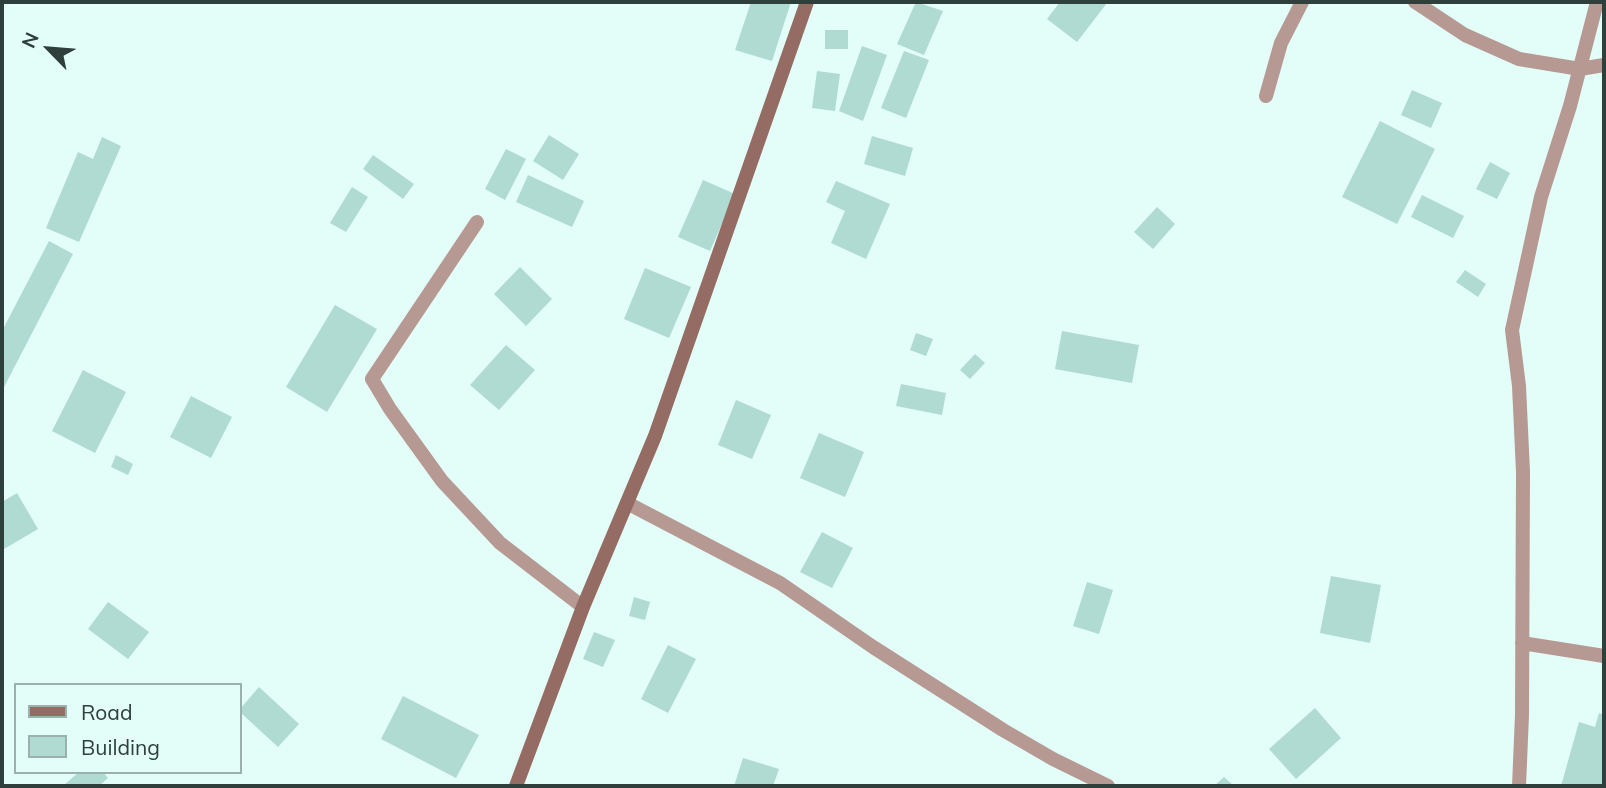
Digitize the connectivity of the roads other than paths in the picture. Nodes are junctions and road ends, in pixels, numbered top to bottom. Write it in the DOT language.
graph roads {
  1 [pos="807,2"];
  2 [pos="1301,2"];
  3 [pos="1415,2"];
  4 [pos="1597,2"];
  5 [pos="1604,65"];
  6 [pos="1580,69"];
  7 [pos="1266,96"];
  8 [pos="477,222"];
  9 [pos="627,503"];
  10 [pos="583,607"];
  11 [pos="1522,643"];
  12 [pos="1604,656"];
  13 [pos="516,786"];
  14 [pos="1108,786"];
  15 [pos="1519,786"];
  1 -- 9 [label="street"];
  2 -- 7 [label="street"];
  3 -- 6 [label="street"];
  4 -- 6 [label="street"];
  5 -- 6 [label="street"];
  6 -- 11 [label="street"];
  8 -- 10 [label="street"];
  9 -- 10 [label="street"];
  9 -- 14 [label="street"];
  10 -- 13 [label="street"];
  11 -- 12 [label="street"];
  11 -- 15 [label="street"];
}
